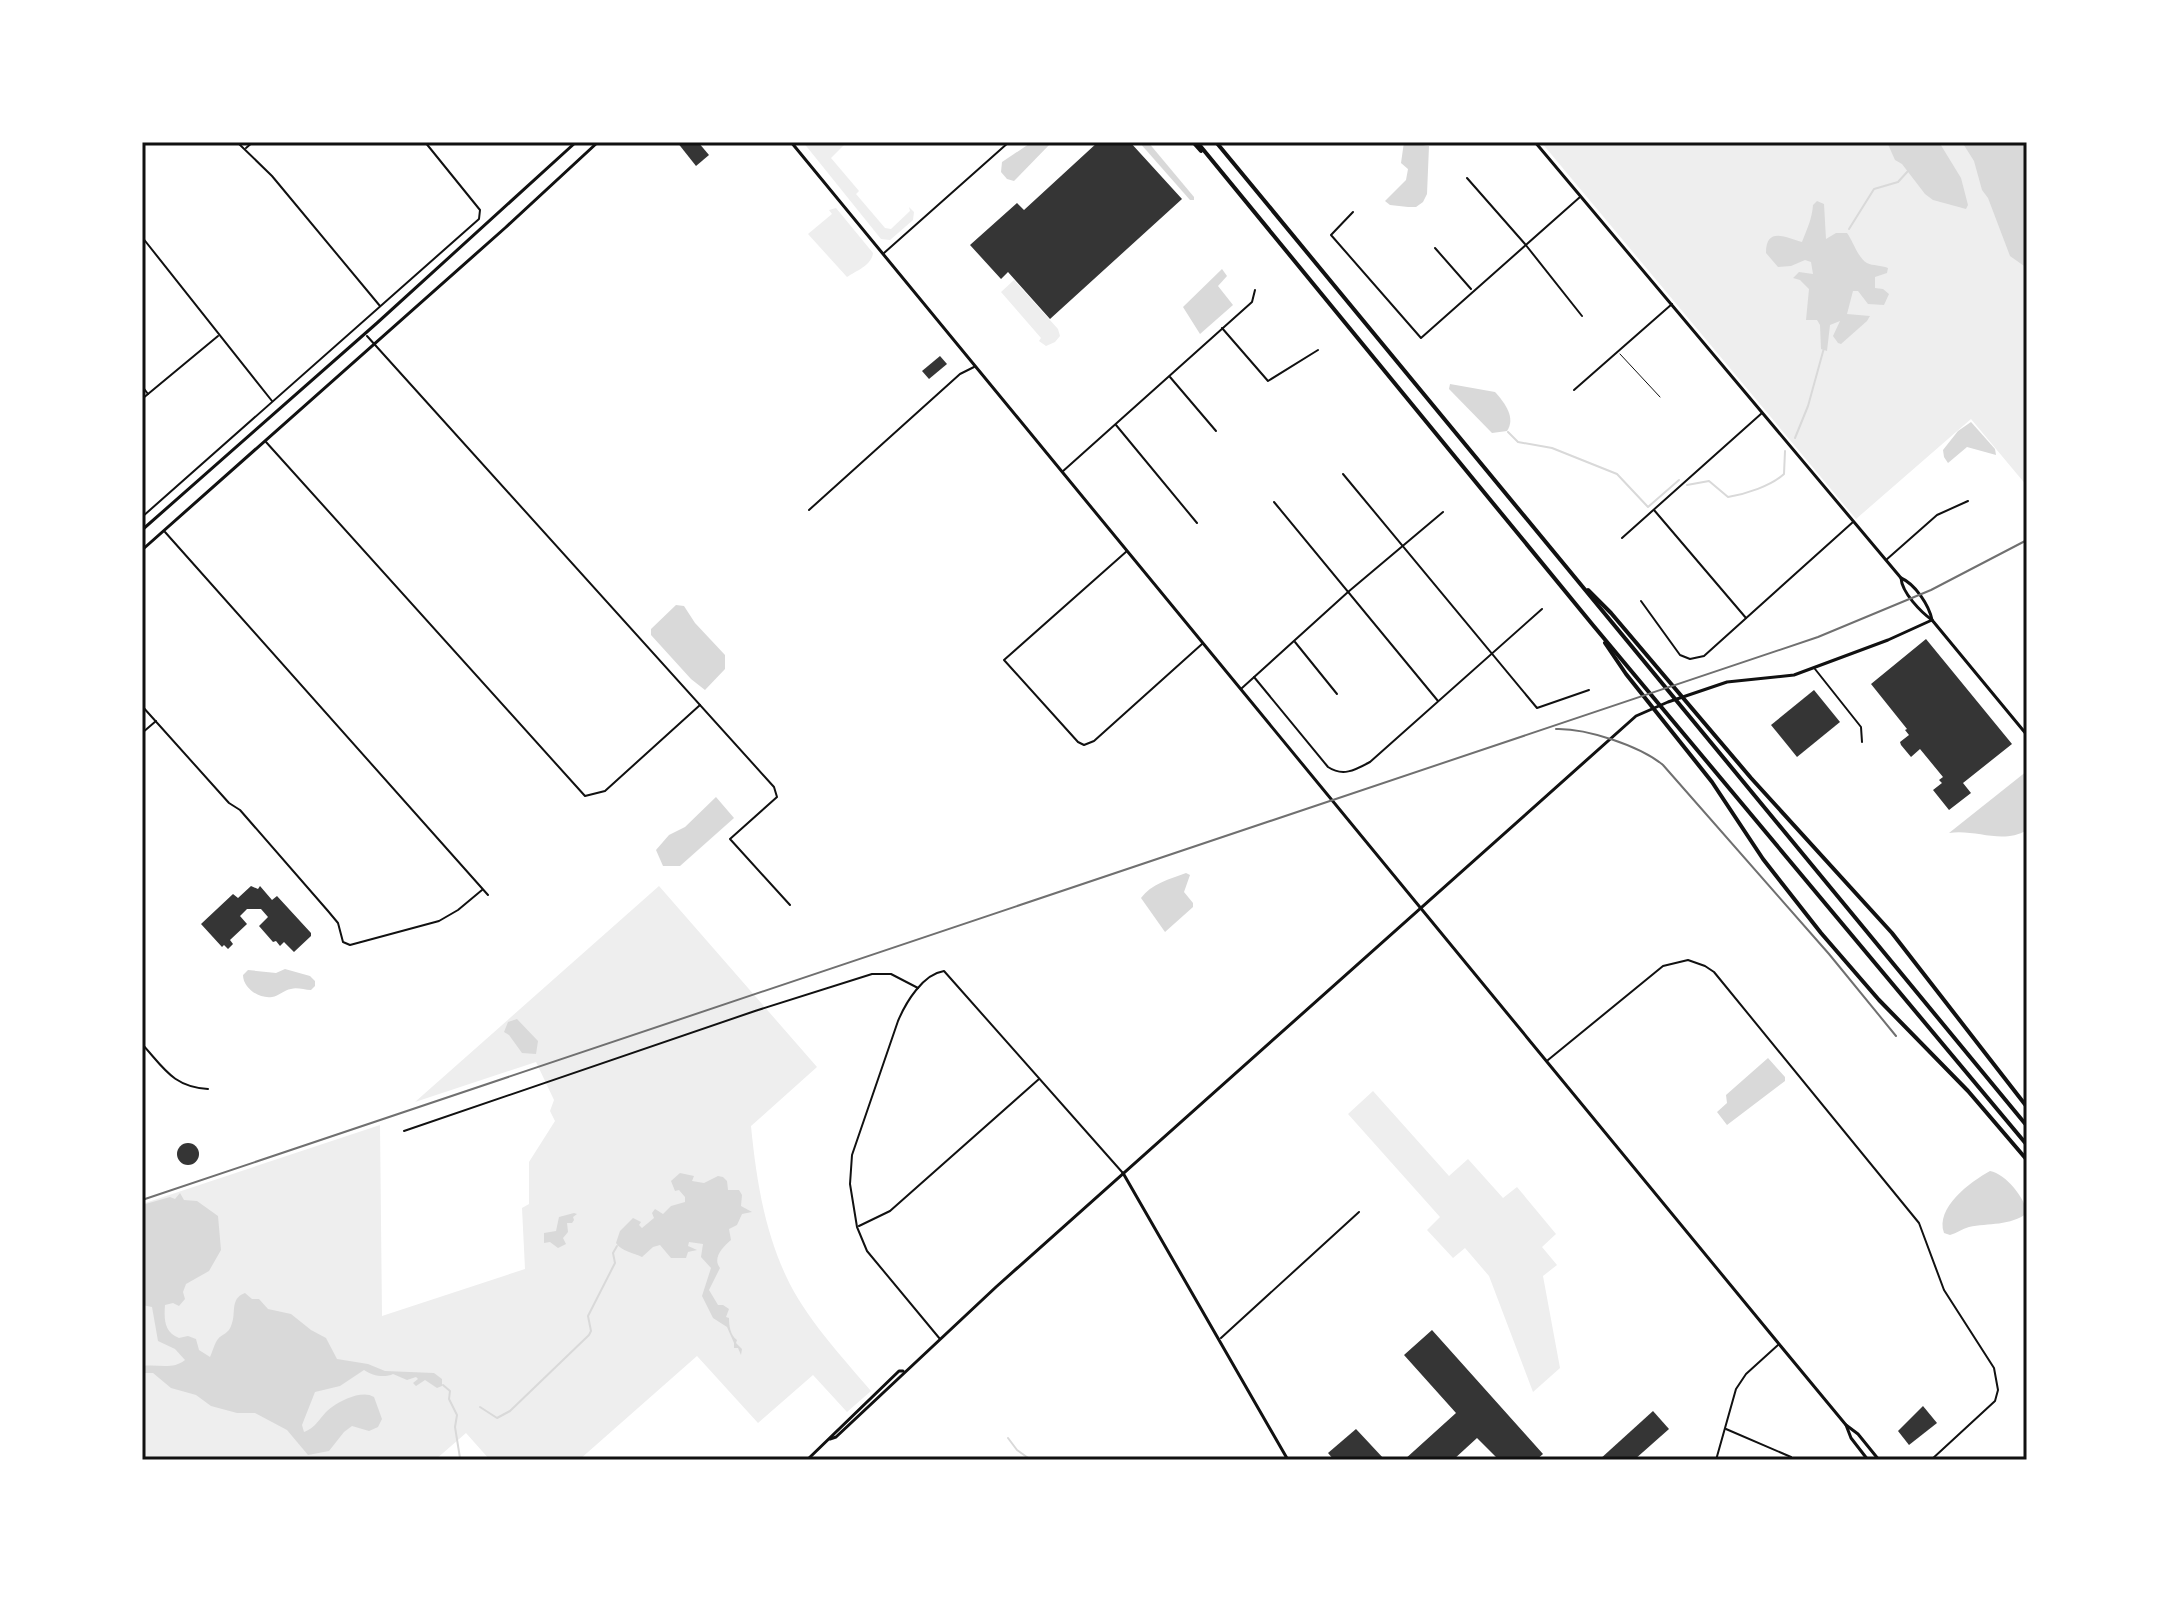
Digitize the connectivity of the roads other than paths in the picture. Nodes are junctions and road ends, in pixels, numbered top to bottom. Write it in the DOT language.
graph roads {
  1 [pos="237,142"];
  2 [pos="253,142"];
  3 [pos="425,142"];
  4 [pos="576,142"];
  5 [pos="598,142"];
  6 [pos="791,142"];
  7 [pos="1009,142"];
  8 [pos="1195,142"];
  9 [pos="1216,142"];
  10 [pos="1535,142"];
  11 [pos="245,148"];
  12 [pos="1467,178"];
  13 [pos="1581,196"];
  14 [pos="1353,212"];
  15 [pos="142,237"];
  16 [pos="1525,244"];
  17 [pos="1435,248"];
  18 [pos="883,254"];
  19 [pos="1255,290"];
  20 [pos="1473,291"];
  21 [pos="1672,304"];
  22 [pos="380,306"];
  23 [pos="1582,316"];
  24 [pos="1222,328"];
  25 [pos="365,334"];
  26 [pos="219,336"];
  27 [pos="375,345"];
  28 [pos="1318,350"];
  29 [pos="1619,352"];
  30 [pos="976,367"];
  31 [pos="1169,376"];
  32 [pos="142,386"];
  33 [pos="1574,390"];
  34 [pos="148,394"];
  35 [pos="1660,397"];
  36 [pos="142,399"];
  37 [pos="273,402"];
  38 [pos="1763,413"];
  39 [pos="1115,424"];
  40 [pos="1216,431"];
  41 [pos="265,441"];
  42 [pos="1062,472"];
  43 [pos="1343,474"];
  44 [pos="1968,501"];
  45 [pos="1274,502"];
  46 [pos="1654,509"];
  47 [pos="809,510"];
  48 [pos="1443,512"];
  49 [pos="142,517"];
  50 [pos="1854,522"];
  51 [pos="1197,523"];
  52 [pos="142,530"];
  53 [pos="164,531"];
  54 [pos="1622,538"];
  55 [pos="1402,545"];
  56 [pos="142,550"];
  57 [pos="1127,551"];
  58 [pos="1886,560"];
  59 [pos="1569,571"];
  60 [pos="1901,578"];
  61 [pos="1348,592"];
  62 [pos="1641,601"];
  63 [pos="1542,609"];
  64 [pos="1746,619"];
  65 [pos="1932,620"];
  66 [pos="1592,624"];
  67 [pos="1295,641"];
  68 [pos="1203,643"];
  69 [pos="1492,653"];
  70 [pos="1815,668"];
  71 [pos="1254,677"];
  72 [pos="1241,689"];
  73 [pos="1589,690"];
  74 [pos="1337,694"];
  75 [pos="1438,701"];
  76 [pos="701,705"];
  77 [pos="142,706"];
  78 [pos="156,721"];
  79 [pos="142,733"];
  80 [pos="2027,735"];
  81 [pos="1862,742"];
  82 [pos="483,890"];
  83 [pos="488,895"];
  84 [pos="790,905"];
  85 [pos="1420,906"];
  86 [pos="919,989"];
  87 [pos="142,1044"];
  88 [pos="1547,1061"];
  89 [pos="1040,1078"];
  90 [pos="208,1089"];
  91 [pos="2027,1107"];
  92 [pos="2027,1126"];
  93 [pos="404,1131"];
  94 [pos="2027,1145"];
  95 [pos="2027,1162"];
  96 [pos="1123,1173"];
  97 [pos="1359,1212"];
  98 [pos="857,1227"];
  99 [pos="1220,1339"];
  100 [pos="941,1340"];
  101 [pos="1779,1344"];
  102 [pos="1846,1425"];
  103 [pos="1725,1429"];
  104 [pos="1938,1454"];
  105 [pos="1791,1457"];
  106 [pos="810,1459"];
  107 [pos="1287,1460"];
  108 [pos="1716,1460"];
  109 [pos="1868,1460"];
  110 [pos="1879,1460"];
  111 [pos="1931,1460"];
  112 [pos="1943,1460"];
  1 -- 11 [label="street"];
  2 -- 11 [label="street"];
  3 -- 22 [label="street"];
  4 -- 25 [label="main road"];
  5 -- 27 [label="main road"];
  6 -- 18 [label="main road"];
  7 -- 18 [label="street"];
  8 -- 66 [label="highway"];
  9 -- 59 [label="highway"];
  10 -- 13 [label="main road"];
  11 -- 22 [label="street"];
  12 -- 16 [label="street"];
  13 -- 16 [label="street"];
  13 -- 21 [label="main road"];
  14 -- 20 [label="street"];
  15 -- 26 [label="street"];
  16 -- 20 [label="street"];
  16 -- 23 [label="street"];
  17 -- 20 [label="street"];
  18 -- 30 [label="main road"];
  19 -- 24 [label="street"];
  21 -- 29 [label="street"];
  21 -- 38 [label="main road"];
  22 -- 37 [label="street"];
  24 -- 28 [label="street"];
  24 -- 31 [label="street"];
  25 -- 27 [label="street"];
  25 -- 52 [label="main road"];
  26 -- 34 [label="street"];
  26 -- 37 [label="street"];
  27 -- 41 [label="main road"];
  27 -- 76 [label="street"];
  29 -- 33 [label="street"];
  29 -- 35 [label="lane"];
  30 -- 42 [label="main road"];
  30 -- 47 [label="street"];
  31 -- 39 [label="street"];
  31 -- 40 [label="street"];
  32 -- 34 [label="street"];
  34 -- 36 [label="street"];
  37 -- 49 [label="street"];
  38 -- 46 [label="street"];
  38 -- 50 [label="main road"];
  39 -- 42 [label="street"];
  39 -- 51 [label="street"];
  41 -- 53 [label="main road"];
  41 -- 76 [label="street"];
  42 -- 57 [label="main road"];
  43 -- 55 [label="street"];
  44 -- 58 [label="street"];
  45 -- 61 [label="street"];
  46 -- 54 [label="street"];
  46 -- 64 [label="street"];
  48 -- 55 [label="street"];
  50 -- 58 [label="main road"];
  50 -- 64 [label="street"];
  53 -- 56 [label="main road"];
  53 -- 82 [label="street"];
  55 -- 61 [label="street"];
  55 -- 69 [label="street"];
  57 -- 68 [label="main road"];
  57 -- 68 [label="street"];
  58 -- 60 [label="main road"];
  59 -- 91 [label="highway"];
  59 -- 92 [label="highway"];
  60 -- 65 [label="main road"];
  60 -- 65 [label="main road"];
  61 -- 67 [label="street"];
  61 -- 75 [label="street"];
  62 -- 64 [label="street"];
  63 -- 69 [label="street"];
  65 -- 70 [label="main road"];
  65 -- 80 [label="main road"];
  66 -- 94 [label="highway"];
  66 -- 95 [label="highway"];
  67 -- 71 [label="street"];
  67 -- 74 [label="street"];
  68 -- 72 [label="main road"];
  69 -- 73 [label="street"];
  69 -- 75 [label="street"];
  70 -- 81 [label="street"];
  70 -- 85 [label="main road"];
  71 -- 72 [label="street"];
  71 -- 75 [label="street"];
  72 -- 85 [label="main road"];
  76 -- 84 [label="street"];
  77 -- 78 [label="street"];
  78 -- 79 [label="street"];
  78 -- 82 [label="street"];
  82 -- 83 [label="street"];
  85 -- 88 [label="main road"];
  85 -- 96 [label="main road"];
  86 -- 89 [label="street"];
  86 -- 93 [label="street"];
  86 -- 98 [label="street"];
  87 -- 90 [label="street"];
  88 -- 101 [label="main road"];
  88 -- 104 [label="street"];
  89 -- 96 [label="street"];
  89 -- 98 [label="street"];
  96 -- 99 [label="main road"];
  96 -- 100 [label="main road"];
  97 -- 99 [label="street"];
  98 -- 100 [label="street"];
  99 -- 107 [label="main road"];
  100 -- 106 [label="main road"];
  101 -- 102 [label="main road"];
  101 -- 103 [label="street"];
  102 -- 109 [label="main road"];
  102 -- 110 [label="main road"];
  103 -- 105 [label="street"];
  103 -- 108 [label="street"];
  104 -- 111 [label="street"];
  104 -- 112 [label="street"];
}
